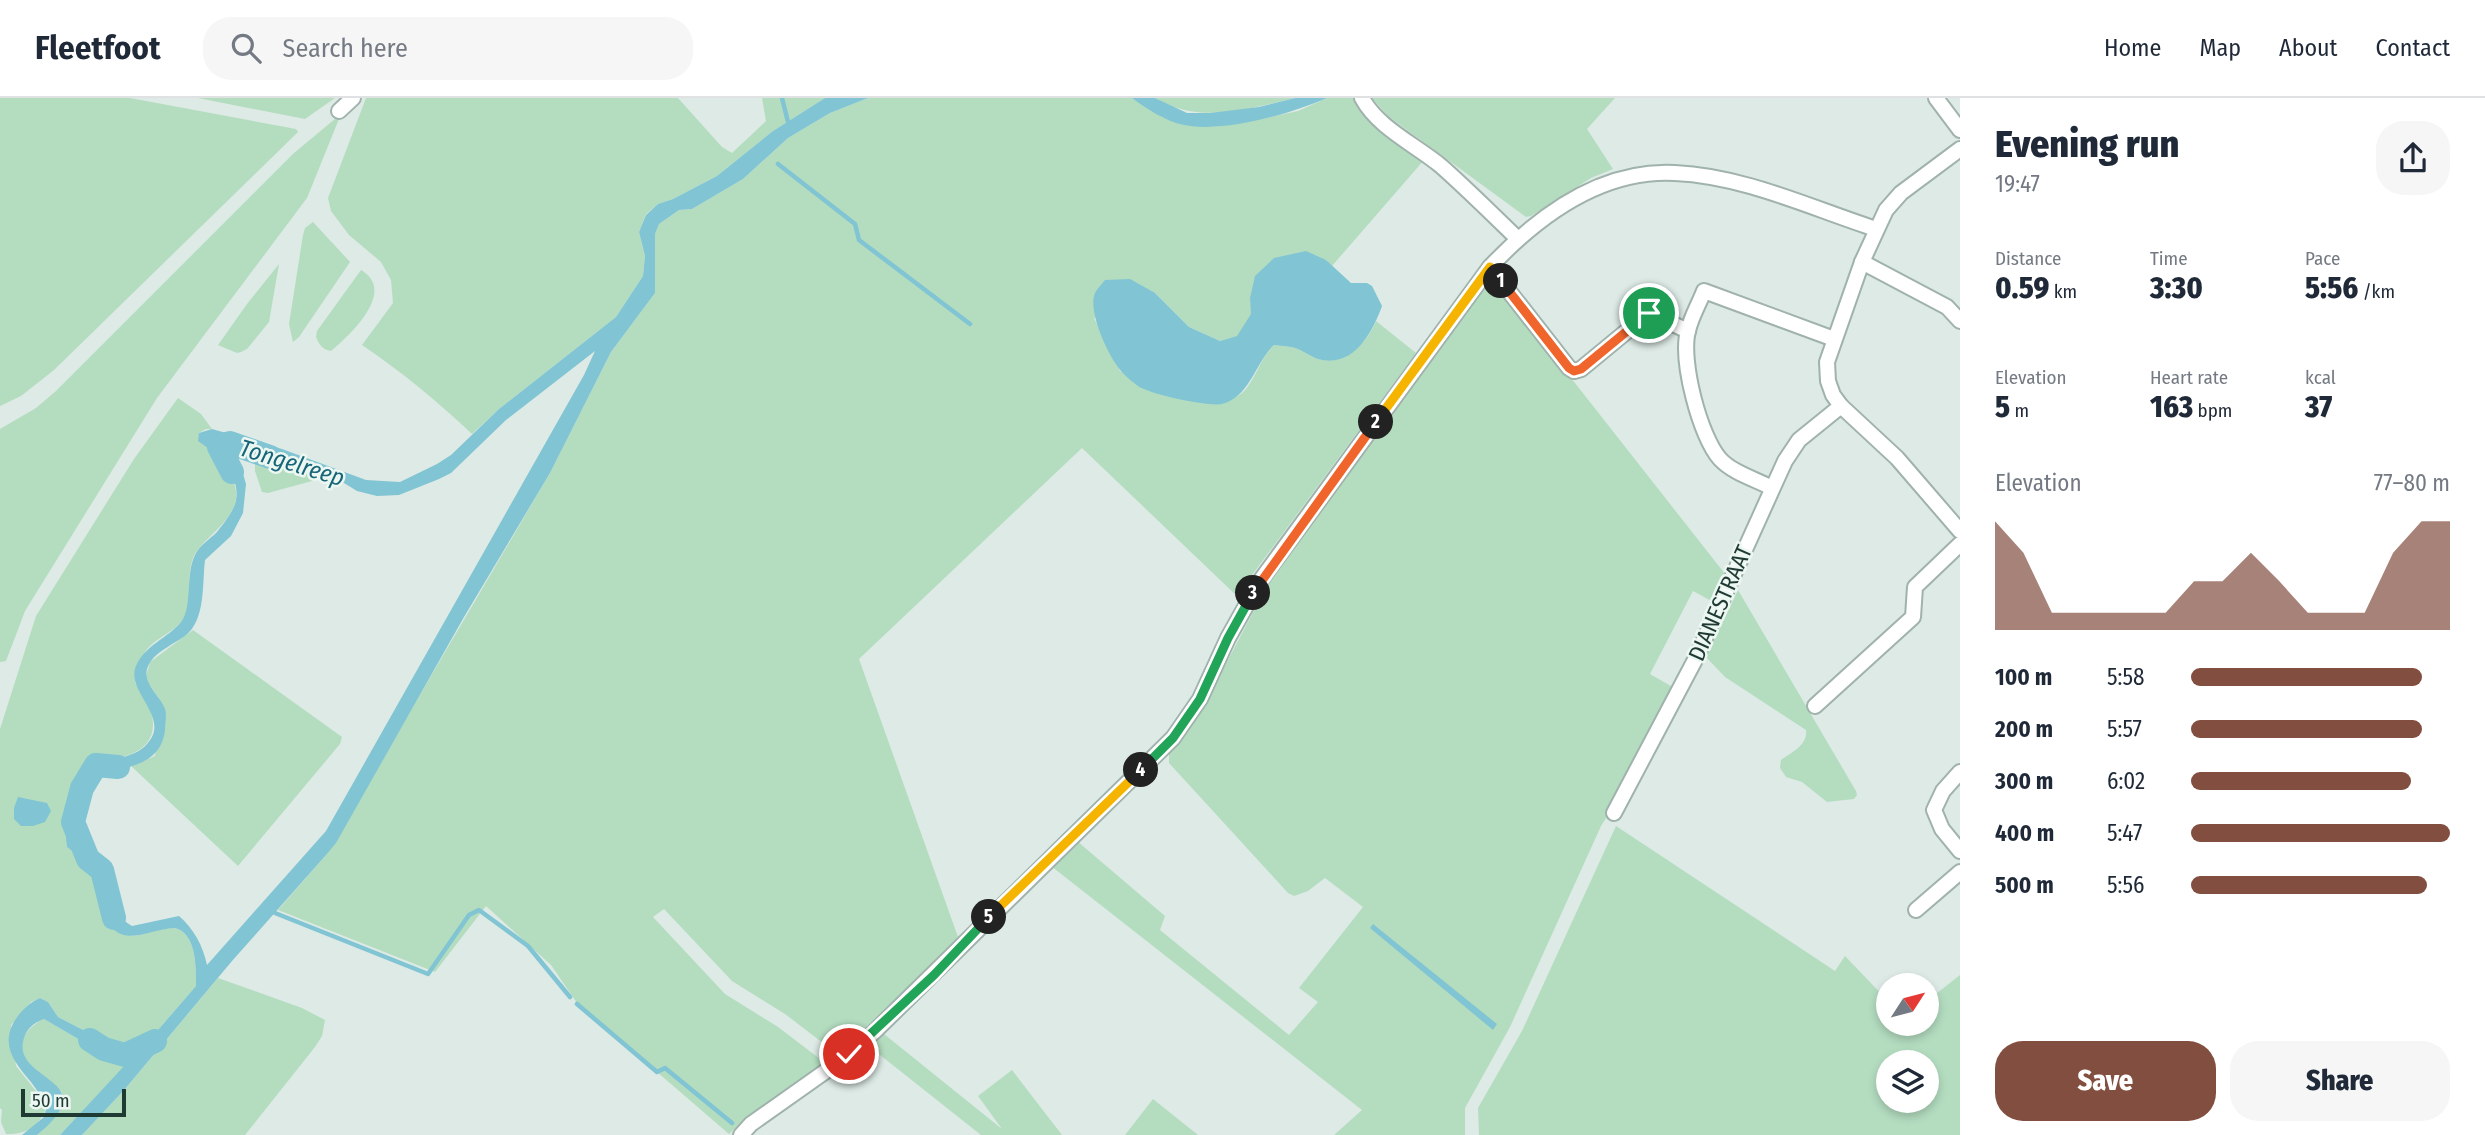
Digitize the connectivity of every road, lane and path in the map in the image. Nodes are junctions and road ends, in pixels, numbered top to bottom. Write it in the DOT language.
graph roads {
  1 [pos="353,98"];
  2 [pos="1362,98"];
  3 [pos="1936,98"];
  4 [pos="339,111"];
  5 [pos="1960,130"];
  6 [pos="1960,149"];
  7 [pos="1876,229"];
  8 [pos="1517,238"];
  9 [pos="1862,262"];
  10 [pos="1490,267"];
  11 [pos="1960,321"];
  12 [pos="1688,331"];
  13 [pos="1834,339"];
  14 [pos="1841,406"];
  15 [pos="1772,488"];
  16 [pos="1960,531"];
  17 [pos="1960,544"];
  18 [pos="1815,706"];
  19 [pos="1960,772"];
  20 [pos="1614,813"];
  21 [pos="1960,851"];
  22 [pos="1960,872"];
  23 [pos="1916,910"];
  24 [pos="741,1135"];
  1 -- 4 [label="street"];
  2 -- 8 [label="street"];
  3 -- 5 [label="street"];
  6 -- 7 [label="street"];
  7 -- 8 [label="street"];
  7 -- 9 [label="street"];
  8 -- 10 [label="street"];
  9 -- 11 [label="street"];
  9 -- 13 [label="street"];
  10 -- 12 [label="street"];
  10 -- 24 [label="street"];
  12 -- 13 [label="street"];
  12 -- 15 [label="street"];
  13 -- 14 [label="street"];
  14 -- 15 [label="street, DIANESTRAAT"];
  14 -- 16 [label="street"];
  15 -- 20 [label="street, DIANESTRAAT"];
  17 -- 18 [label="street"];
  19 -- 21 [label="street"];
  22 -- 23 [label="street"];
}
